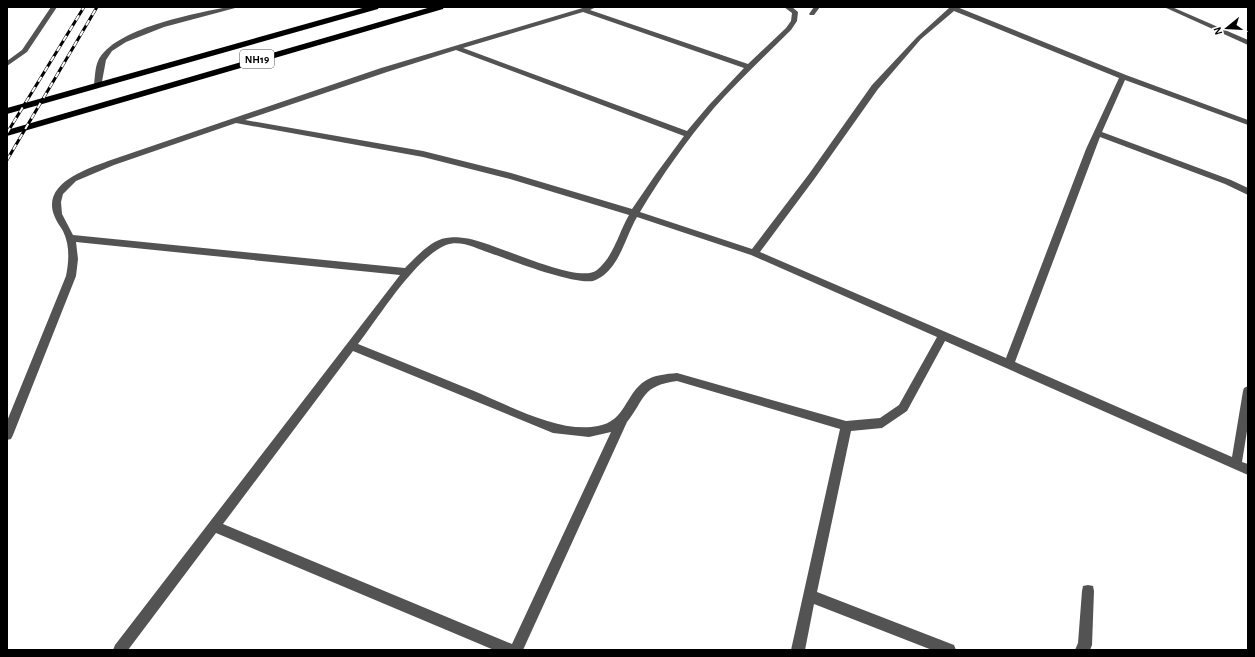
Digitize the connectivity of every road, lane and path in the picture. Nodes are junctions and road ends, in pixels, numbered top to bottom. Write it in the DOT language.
graph roads {
  1 [pos="54,7"];
  2 [pos="236,7"];
  3 [pos="375,7"];
  4 [pos="440,7"];
  5 [pos="593,7"];
  6 [pos="787,7"];
  7 [pos="817,7"];
  8 [pos="952,7"];
  9 [pos="1168,7"];
  10 [pos="584,10"];
  11 [pos="812,14"];
  12 [pos="1248,43"];
  13 [pos="456,48"];
  14 [pos="7,64"];
  15 [pos="749,67"];
  16 [pos="1123,78"];
  17 [pos="98,85"];
  18 [pos="7,111"];
  19 [pos="237,121"];
  20 [pos="1248,123"];
  21 [pos="7,132"];
  22 [pos="1097,133"];
  23 [pos="689,135"];
  24 [pos="1248,192"];
  25 [pos="634,213"];
  26 [pos="70,238"];
  27 [pos="754,253"];
  28 [pos="408,272"];
  29 [pos="943,335"];
  30 [pos="351,346"];
  31 [pos="1009,364"];
  32 [pos="1248,391"];
  33 [pos="623,419"];
  34 [pos="846,426"];
  35 [pos="7,435"];
  36 [pos="1236,465"];
  37 [pos="1248,470"];
  38 [pos="214,526"];
  39 [pos="1088,590"];
  40 [pos="810,596"];
  41 [pos="120,650"];
  42 [pos="510,650"];
  43 [pos="516,650"];
  44 [pos="798,650"];
  45 [pos="949,650"];
  46 [pos="1082,650"];
  1 -- 14 [label="street"];
  2 -- 17 [label="street"];
  3 -- 17 [label="highway, NH19"];
  4 -- 21 [label="highway, NH19"];
  5 -- 10 [label="street"];
  6 -- 15 [label="street"];
  7 -- 11 [label="street"];
  8 -- 16 [label="street"];
  8 -- 27 [label="street"];
  9 -- 12 [label="street"];
  10 -- 13 [label="street"];
  10 -- 15 [label="street"];
  13 -- 19 [label="street"];
  13 -- 23 [label="street"];
  15 -- 23 [label="street"];
  16 -- 20 [label="street"];
  16 -- 22 [label="street"];
  17 -- 18 [label="highway, NH19"];
  19 -- 25 [label="street"];
  19 -- 26 [label="street"];
  22 -- 24 [label="street"];
  22 -- 31 [label="street"];
  23 -- 25 [label="street"];
  25 -- 27 [label="street"];
  25 -- 28 [label="street"];
  26 -- 28 [label="street"];
  26 -- 35 [label="street"];
  27 -- 29 [label="street"];
  28 -- 30 [label="street"];
  29 -- 31 [label="street"];
  29 -- 34 [label="street"];
  30 -- 33 [label="street"];
  30 -- 38 [label="street"];
  31 -- 36 [label="street"];
  32 -- 36 [label="street"];
  33 -- 34 [label="street"];
  33 -- 43 [label="street"];
  34 -- 40 [label="street"];
  36 -- 37 [label="street"];
  38 -- 41 [label="street"];
  38 -- 42 [label="street"];
  39 -- 46 [label="street"];
  40 -- 44 [label="street"];
  40 -- 45 [label="street"];
}
